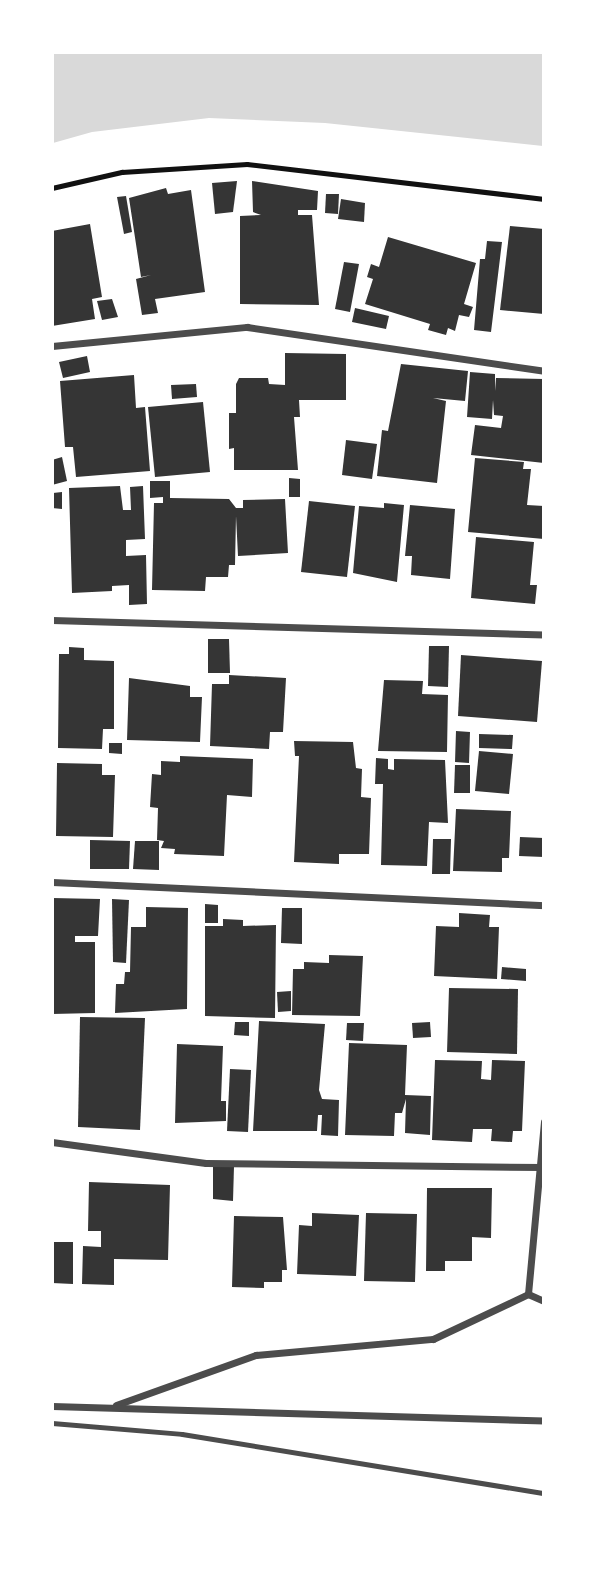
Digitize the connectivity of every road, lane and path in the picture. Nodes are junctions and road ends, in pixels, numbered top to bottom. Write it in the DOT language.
graph roads {
  1 [pos="52,188"];
  2 [pos="544,199"];
  3 [pos="52,345"];
  4 [pos="544,371"];
  5 [pos="52,620"];
  6 [pos="544,635"];
  7 [pos="52,882"];
  8 [pos="544,905"];
  9 [pos="544,1122"];
  10 [pos="52,1142"];
  11 [pos="541,1167"];
  12 [pos="528,1294"];
  13 [pos="544,1301"];
  14 [pos="116,1405"];
  15 [pos="52,1406"];
  16 [pos="544,1421"];
  17 [pos="52,1423"];
  18 [pos="544,1493"];
  1 -- 2 [label="path"];
  3 -- 4 [label="street"];
  5 -- 6 [label="street"];
  7 -- 8 [label="street"];
  9 -- 11 [label="street"];
  10 -- 11 [label="street"];
  11 -- 12 [label="street"];
  12 -- 13 [label="street"];
  12 -- 14 [label="street"];
  14 -- 15 [label="street"];
  14 -- 16 [label="street"];
  17 -- 18 [label="lane"];
}
